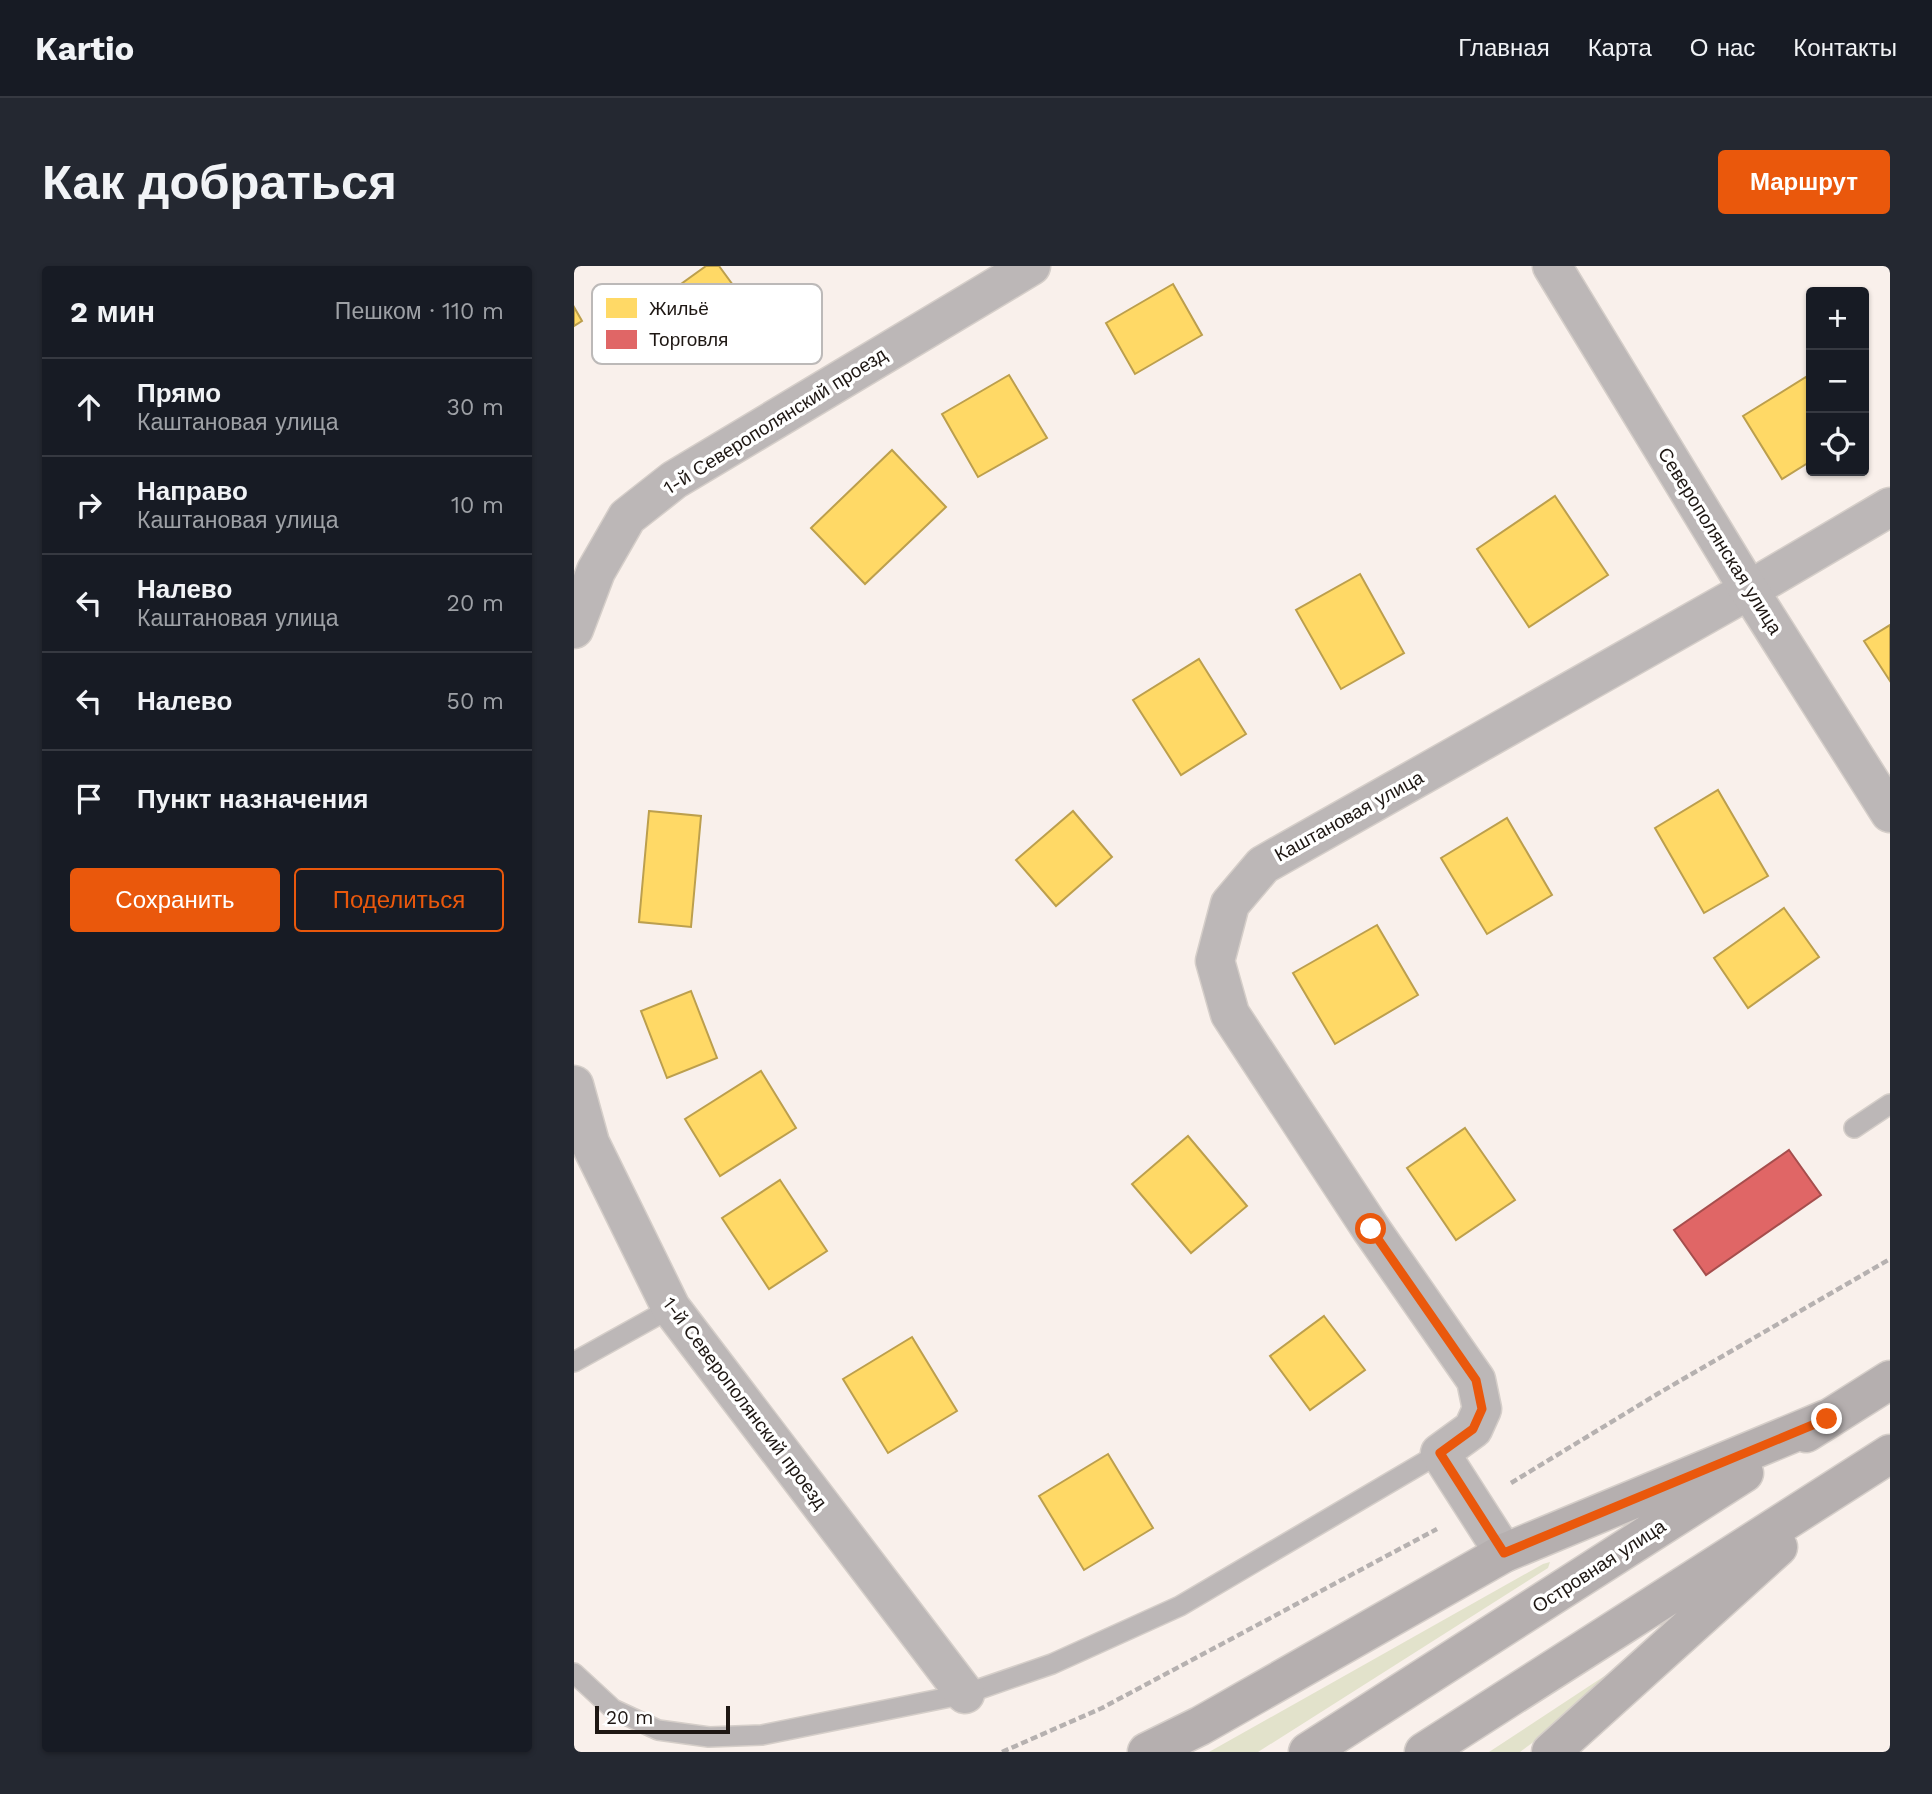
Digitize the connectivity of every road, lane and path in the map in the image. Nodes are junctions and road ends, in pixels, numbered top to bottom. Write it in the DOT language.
graph roads {
  1 [pos="1031,266"];
  2 [pos="1552,266"];
  3 [pos="1890,507"];
  4 [pos="585,565"];
  5 [pos="1749,590"];
  6 [pos="574,629"];
  7 [pos="1890,813"];
  8 [pos="574,1084"];
  9 [pos="1890,1104"];
  10 [pos="1854,1128"];
  11 [pos="1890,1259"];
  12 [pos="671,1308"];
  13 [pos="574,1363"];
  14 [pos="1890,1380"];
  15 [pos="1827,1419"];
  16 [pos="1440,1453"];
  17 [pos="1876,1463"];
  18 [pos="1509,1485"];
  19 [pos="1438,1528"];
  20 [pos="1504,1553"];
  21 [pos="574,1673"];
  22 [pos="965,1694"];
  23 [pos="1002,1752"];
  24 [pos="1147,1752"];
  25 [pos="1308,1752"];
  26 [pos="1424,1752"];
  27 [pos="1551,1752"];
  1 -- 4 [label="street, 1-й Северополянский проезд"];
  2 -- 5 [label="street, Северополянская улица"];
  3 -- 5 [label="street, Каштановая улица"];
  4 -- 6 [label="street, 1-й Северополянский проезд"];
  5 -- 7 [label="street, Северополянская улица"];
  5 -- 16 [label="street, Каштановая улица"];
  8 -- 12 [label="street, 1-й Северополянский проезд"];
  9 -- 10 [label="lane"];
  11 -- 18 [label="path"];
  12 -- 13 [label="lane"];
  12 -- 22 [label="street, 1-й Северополянский проезд"];
  14 -- 15 [label="main road, Островная улица"];
  15 -- 20 [label="main road"];
  15 -- 25 [label="main road, Островная улица"];
  16 -- 20 [label="street"];
  16 -- 22 [label="lane"];
  17 -- 26 [label="main road"];
  17 -- 27 [label="main road"];
  19 -- 23 [label="path"];
  20 -- 24 [label="main road"];
  21 -- 22 [label="lane"];
}
